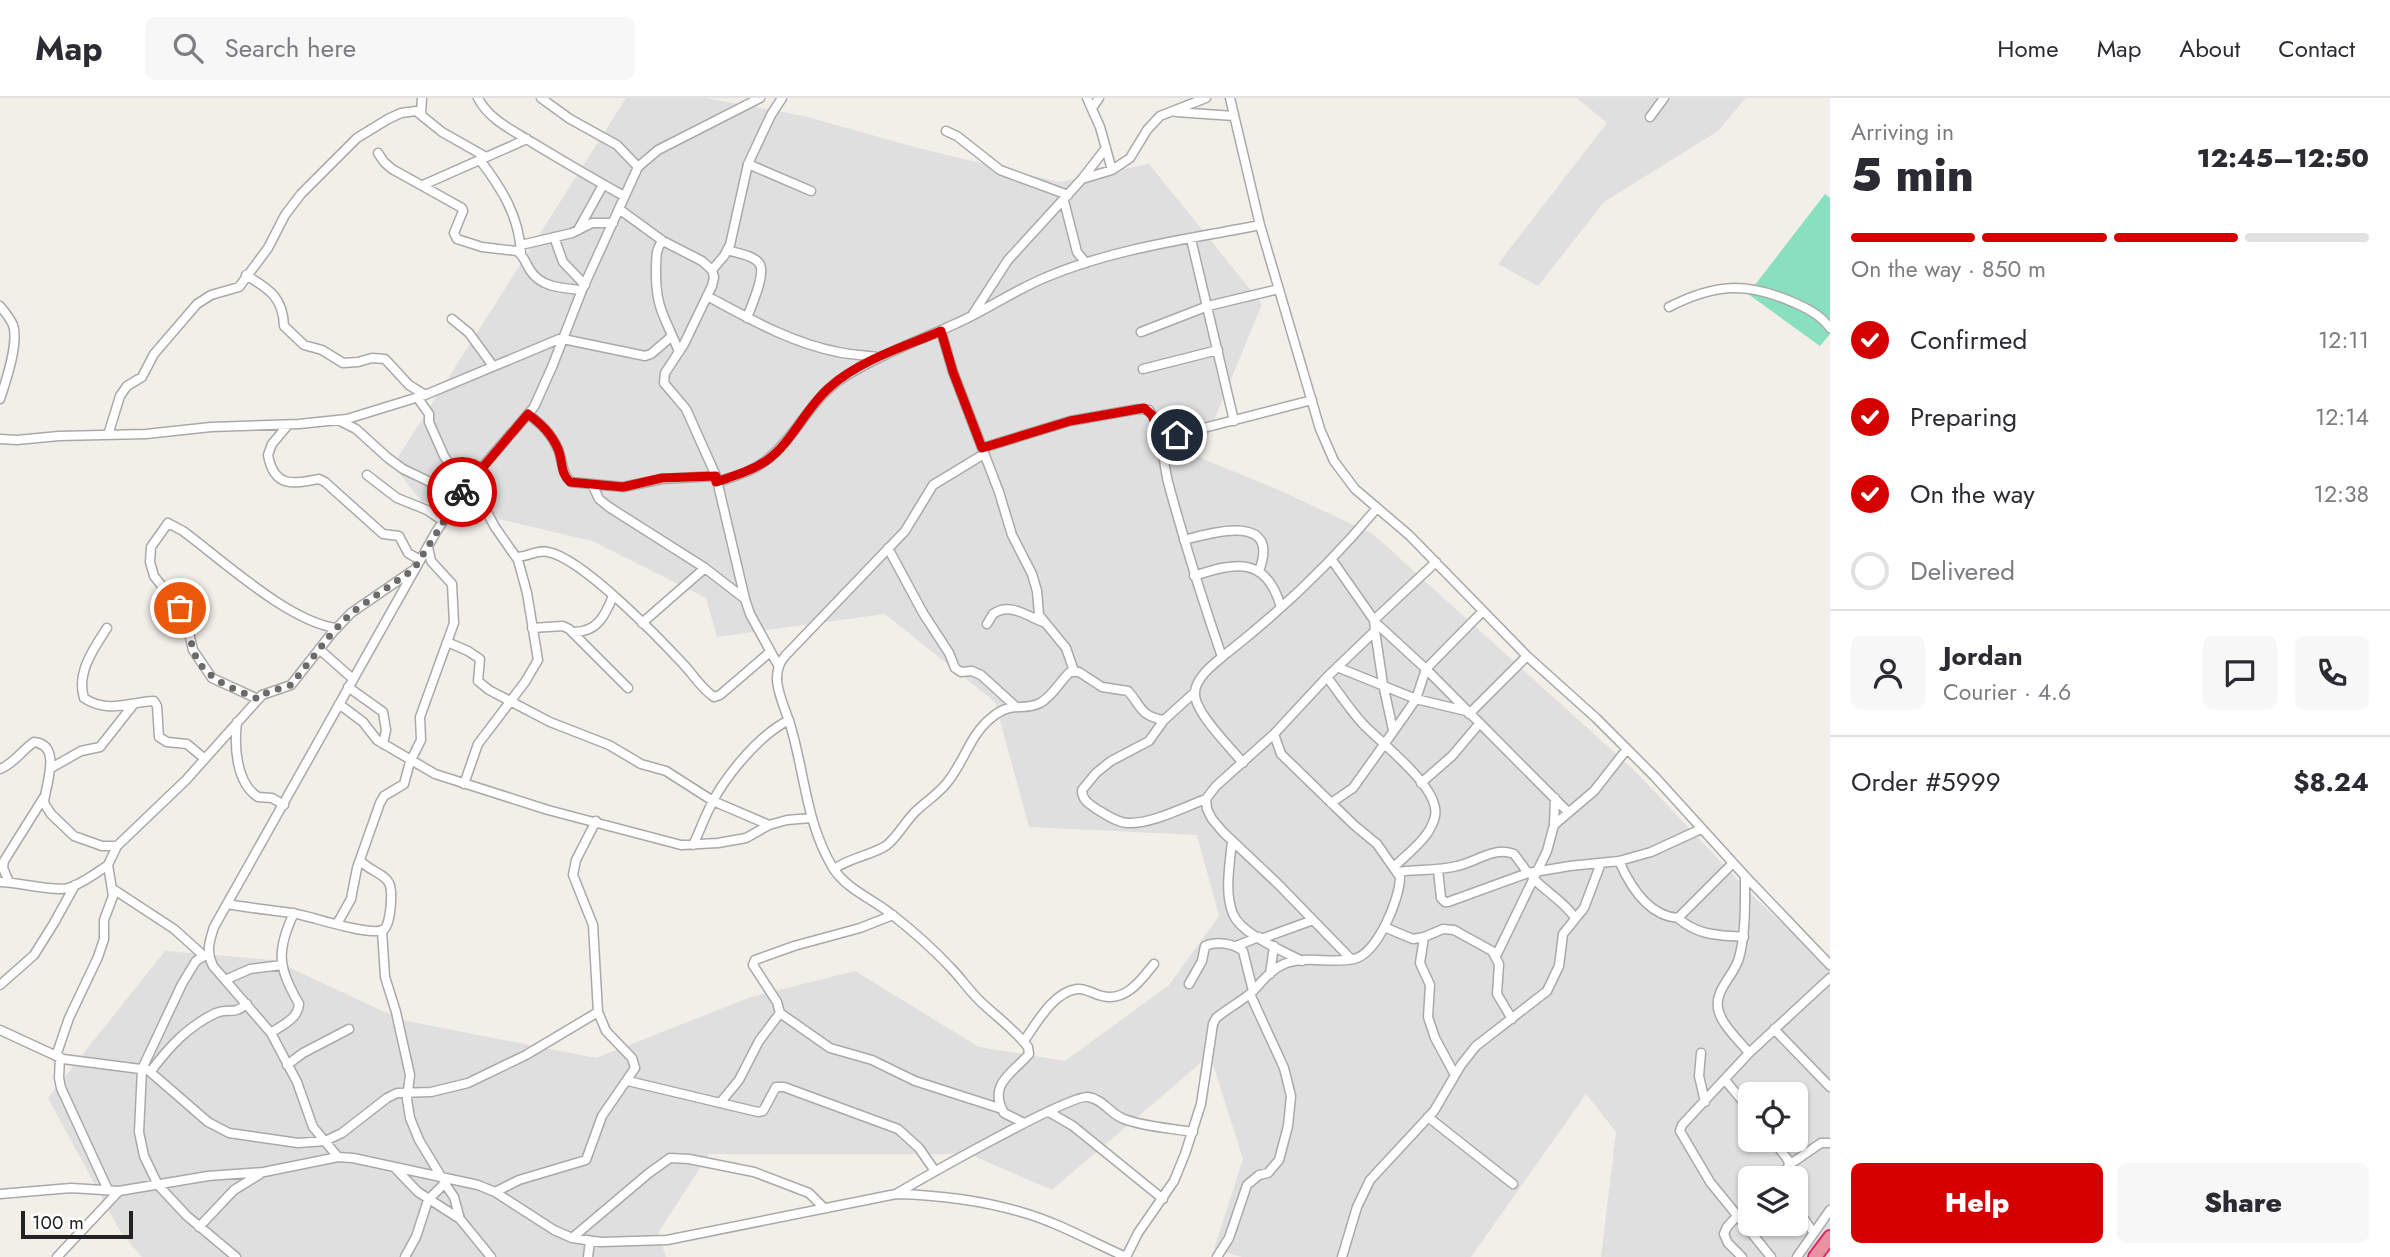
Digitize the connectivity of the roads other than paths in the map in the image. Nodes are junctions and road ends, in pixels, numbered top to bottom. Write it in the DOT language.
graph roads {
  1 [pos="422,98"];
  2 [pos="478,98"];
  3 [pos="541,98"];
  4 [pos="760,98"];
  5 [pos="782,98"];
  6 [pos="1087,98"];
  7 [pos="1099,98"];
  8 [pos="1206,98"];
  9 [pos="1230,98"];
  10 [pos="1664,98"];
  11 [pos="1092,108"];
  12 [pos="1173,112"];
  13 [pos="421,114"];
  14 [pos="1234,116"];
  15 [pos="1650,117"];
  16 [pos="946,131"];
  17 [pos="527,139"];
  18 [pos="1106,148"];
  19 [pos="377,153"];
  20 [pos="483,159"];
  21 [pos="748,164"];
  22 [pos="638,167"];
  23 [pos="1112,170"];
  24 [pos="1082,179"];
  25 [pos="423,185"];
  26 [pos="603,185"];
  27 [pos="811,191"];
  28 [pos="624,196"];
  29 [pos="1066,198"];
  30 [pos="619,209"];
  31 [pos="613,223"];
  32 [pos="1260,225"];
  33 [pos="578,230"];
  34 [pos="554,237"];
  35 [pos="1191,239"];
  36 [pos="662,241"];
  37 [pos="521,249"];
  38 [pos="727,250"];
  39 [pos="1077,252"];
  40 [pos="1086,263"];
  41 [pos="1070,269"];
  42 [pos="712,270"];
  43 [pos="246,275"];
  44 [pos="584,287"];
  45 [pos="1279,289"];
  46 [pos="707,296"];
  47 [pos="0,306"];
  48 [pos="1208,306"];
  49 [pos="1669,307"];
  50 [pos="972,317"];
  51 [pos="747,318"];
  52 [pos="452,319"];
  53 [pos="1830,328"];
  54 [pos="941,331"];
  55 [pos="1141,332"];
  56 [pos="672,336"];
  57 [pos="563,338"];
  58 [pos="1218,350"];
  59 [pos="679,352"];
  60 [pos="878,357"];
  61 [pos="493,366"];
  62 [pos="1143,369"];
  63 [pos="421,396"];
  64 [pos="0,399"];
  65 [pos="1312,400"];
  66 [pos="528,414"];
  67 [pos="338,420"];
  68 [pos="1234,421"];
  69 [pos="288,425"];
  70 [pos="108,435"];
  71 [pos="0,439"];
  72 [pos="1161,439"];
  73 [pos="983,451"];
  74 [pos="368,475"];
  75 [pos="716,479"];
  76 [pos="467,484"];
  77 [pos="592,484"];
  78 [pos="454,503"];
  79 [pos="1377,508"];
  80 [pos="443,521"];
  81 [pos="1184,540"];
  82 [pos="428,546"];
  83 [pos="888,548"];
  84 [pos="517,557"];
  85 [pos="419,560"];
  86 [pos="1332,560"];
  87 [pos="1436,562"];
  88 [pos="705,568"];
  89 [pos="414,569"];
  90 [pos="1259,571"];
  91 [pos="1194,576"];
  92 [pos="614,596"];
  93 [pos="745,599"];
  94 [pos="1281,607"];
  95 [pos="1483,611"];
  96 [pos="1043,622"];
  97 [pos="642,623"];
  98 [pos="987,624"];
  99 [pos="1375,625"];
  100 [pos="107,628"];
  101 [pos="337,628"];
  102 [pos="532,628"];
  103 [pos="574,632"];
  104 [pos="447,642"];
  105 [pos="319,649"];
  106 [pos="770,652"];
  107 [pos="1527,656"];
  108 [pos="1222,657"];
  109 [pos="778,665"];
  110 [pos="1337,667"];
  111 [pos="1426,669"];
  112 [pos="1074,671"];
  113 [pos="1327,677"];
  114 [pos="353,679"];
  115 [pos="1383,684"];
  116 [pos="348,687"];
  117 [pos="628,688"];
  118 [pos="1195,692"];
  119 [pos="258,699"];
  120 [pos="1416,699"];
  121 [pos="510,701"];
  122 [pos="339,704"];
  123 [pos="133,705"];
  124 [pos="1016,706"];
  125 [pos="1468,713"];
  126 [pos="789,720"];
  127 [pos="1164,720"];
  128 [pos="237,722"];
  129 [pos="1479,724"];
  130 [pos="1393,730"];
  131 [pos="1274,734"];
  132 [pos="383,744"];
  133 [pos="1384,744"];
  134 [pos="1627,749"];
  135 [pos="205,759"];
  136 [pos="410,761"];
  137 [pos="1243,763"];
  138 [pos="51,768"];
  139 [pos="0,769"];
  140 [pos="1421,783"];
  141 [pos="464,784"];
  142 [pos="44,797"];
  143 [pos="1555,798"];
  144 [pos="1206,799"];
  145 [pos="713,801"];
  146 [pos="1331,803"];
  147 [pos="284,805"];
  148 [pos="1568,812"];
  149 [pos="811,818"];
  150 [pos="596,821"];
  151 [pos="769,825"];
  152 [pos="1554,825"];
  153 [pos="1701,829"];
  154 [pos="701,830"];
  155 [pos="1231,841"];
  156 [pos="709,844"];
  157 [pos="694,845"];
  158 [pos="117,846"];
  159 [pos="360,860"];
  160 [pos="1619,861"];
  161 [pos="1601,863"];
  162 [pos="1733,863"];
  163 [pos="108,865"];
  164 [pos="834,869"];
  165 [pos="1396,869"];
  166 [pos="1437,870"];
  167 [pos="1533,874"];
  168 [pos="1745,876"];
  169 [pos="4,882"];
  170 [pos="75,885"];
  171 [pos="113,889"];
  172 [pos="227,904"];
  173 [pos="294,913"];
  174 [pos="893,915"];
  175 [pos="1575,918"];
  176 [pos="1678,918"];
  177 [pos="1313,920"];
  178 [pos="337,924"];
  179 [pos="1384,927"];
  180 [pos="382,930"];
  181 [pos="1424,937"];
  182 [pos="1744,937"];
  183 [pos="1260,938"];
  184 [pos="1236,946"];
  185 [pos="1274,946"];
  186 [pos="206,956"];
  187 [pos="1496,956"];
  188 [pos="1351,959"];
  189 [pos="1302,961"];
  190 [pos="1154,964"];
  191 [pos="282,965"];
  192 [pos="1830,965"];
  193 [pos="1270,974"];
  194 [pos="1830,978"];
  195 [pos="225,980"];
  196 [pos="1189,984"];
  197 [pos="0,985"];
  198 [pos="1251,992"];
  199 [pos="247,1003"];
  200 [pos="598,1012"];
  201 [pos="780,1013"];
  202 [pos="1511,1019"];
  203 [pos="349,1029"];
  204 [pos="1774,1029"];
  205 [pos="0,1030"];
  206 [pos="271,1032"];
  207 [pos="1024,1041"];
  208 [pos="1701,1053"];
  209 [pos="1749,1054"];
  210 [pos="58,1056"];
  211 [pos="287,1065"];
  212 [pos="146,1070"];
  213 [pos="1455,1075"];
  214 [pos="1725,1080"];
  215 [pos="628,1081"];
  216 [pos="1830,1087"];
  217 [pos="407,1091"];
  218 [pos="1738,1096"];
  219 [pos="1704,1102"];
  220 [pos="720,1103"];
  221 [pos="1002,1109"];
  222 [pos="1049,1112"];
  223 [pos="1428,1117"];
  224 [pos="1024,1123"];
  225 [pos="1193,1132"];
  226 [pos="325,1141"];
  227 [pos="1830,1143"];
  228 [pos="1782,1152"];
  229 [pos="338,1157"];
  230 [pos="1789,1165"];
  231 [pos="394,1167"];
  232 [pos="264,1171"];
  233 [pos="935,1171"];
  234 [pos="445,1180"];
  235 [pos="1513,1184"];
  236 [pos="158,1185"];
  237 [pos="108,1190"];
  238 [pos="119,1191"];
  239 [pos="495,1192"];
  240 [pos="0,1194"];
  241 [pos="896,1194"];
  242 [pos="1163,1199"];
  243 [pos="428,1200"];
  244 [pos="824,1208"];
  245 [pos="1830,1210"];
  246 [pos="1738,1215"];
  247 [pos="460,1219"];
  248 [pos="1808,1224"];
  249 [pos="199,1227"];
  250 [pos="1813,1232"];
  251 [pos="1754,1236"];
  252 [pos="1830,1237"];
  253 [pos="572,1238"];
  254 [pos="590,1241"];
  255 [pos="1819,1256"];
  256 [pos="57,1257"];
  257 [pos="236,1257"];
  258 [pos="405,1257"];
  259 [pos="491,1257"];
  260 [pos="588,1257"];
  261 [pos="1217,1257"];
  262 [pos="1342,1257"];
  263 [pos="1742,1257"];
  264 [pos="1771,1257"];
  265 [pos="1797,1257"];
  1 -- 13 [label="street"];
  2 -- 17 [label="street"];
  3 -- 22 [label="street"];
  4 -- 22 [label="street"];
  5 -- 21 [label="street"];
  6 -- 11 [label="street"];
  7 -- 11 [label="street"];
  8 -- 12 [label="street"];
  9 -- 14 [label="street"];
  10 -- 15 [label="street"];
  11 -- 18 [label="street"];
  12 -- 14 [label="street"];
  12 -- 23 [label="street"];
  13 -- 20 [label="street"];
  13 -- 43 [label="street"];
  14 -- 32 [label="street"];
  16 -- 29 [label="street"];
  17 -- 20 [label="street"];
  17 -- 26 [label="street"];
  18 -- 23 [label="street"];
  18 -- 24 [label="street"];
  19 -- 25 [label="street"];
  20 -- 25 [label="street"];
  20 -- 37 [label="street"];
  21 -- 27 [label="street"];
  21 -- 38 [label="street"];
  22 -- 28 [label="street"];
  23 -- 24 [label="street"];
  24 -- 29 [label="street"];
  25 -- 37 [label="street"];
  26 -- 28 [label="street"];
  26 -- 33 [label="street"];
  28 -- 30 [label="street"];
  29 -- 39 [label="street"];
  29 -- 50 [label="street"];
  30 -- 31 [label="street"];
  30 -- 36 [label="street"];
  31 -- 33 [label="street"];
  31 -- 44 [label="street"];
  32 -- 35 [label="street"];
  32 -- 45 [label="street"];
  33 -- 34 [label="street"];
  34 -- 37 [label="street"];
  34 -- 44 [label="street"];
  35 -- 40 [label="street"];
  35 -- 48 [label="street"];
  36 -- 42 [label="street"];
  36 -- 56 [label="street"];
  37 -- 44 [label="street"];
  38 -- 42 [label="street"];
  38 -- 51 [label="street"];
  39 -- 40 [label="street"];
  39 -- 41 [label="street"];
  40 -- 41 [label="street"];
  41 -- 50 [label="street"];
  42 -- 46 [label="street"];
  43 -- 63 [label="street"];
  43 -- 70 [label="street"];
  44 -- 57 [label="street"];
  45 -- 48 [label="street"];
  45 -- 65 [label="street"];
  46 -- 51 [label="street"];
  46 -- 59 [label="street"];
  47 -- 64 [label="street"];
  48 -- 55 [label="street"];
  48 -- 58 [label="street"];
  49 -- 53 [label="street"];
  50 -- 54 [label="street"];
  51 -- 60 [label="street"];
  52 -- 61 [label="street"];
  54 -- 60 [label="street"];
  54 -- 73 [label="street"];
  56 -- 57 [label="street"];
  56 -- 59 [label="street"];
  57 -- 61 [label="street"];
  57 -- 66 [label="street"];
  58 -- 62 [label="street"];
  58 -- 68 [label="street"];
  59 -- 75 [label="street"];
  60 -- 75 [label="street"];
  61 -- 63 [label="street"];
  63 -- 67 [label="street"];
  63 -- 76 [label="street"];
  65 -- 68 [label="street"];
  65 -- 79 [label="street"];
  66 -- 76 [label="street"];
  66 -- 77 [label="street"];
  67 -- 69 [label="street"];
  67 -- 78 [label="street"];
  68 -- 72 [label="street"];
  69 -- 70 [label="street"];
  69 -- 85 [label="street"];
  70 -- 71 [label="street"];
  72 -- 73 [label="street"];
  72 -- 81 [label="street"];
  73 -- 83 [label="street"];
  73 -- 96 [label="street"];
  74 -- 80 [label="street"];
  75 -- 77 [label="street"];
  75 -- 93 [label="street"];
  76 -- 78 [label="street"];
  76 -- 84 [label="street"];
  77 -- 88 [label="street"];
  78 -- 80 [label="street"];
  79 -- 86 [label="street"];
  79 -- 87 [label="street"];
  80 -- 82 [label="street"];
  81 -- 90 [label="street"];
  81 -- 91 [label="street"];
  82 -- 85 [label="street"];
  82 -- 104 [label="street"];
  83 -- 109 [label="street"];
  83 -- 124 [label="street"];
  84 -- 92 [label="street"];
  84 -- 102 [label="street"];
  85 -- 89 [label="street"];
  86 -- 94 [label="street"];
  86 -- 99 [label="street"];
  87 -- 95 [label="street"];
  87 -- 99 [label="street"];
  88 -- 93 [label="street"];
  88 -- 97 [label="street"];
  89 -- 101 [label="street"];
  89 -- 114 [label="street"];
  90 -- 91 [label="street"];
  90 -- 94 [label="street"];
  91 -- 108 [label="street"];
  92 -- 97 [label="street"];
  92 -- 103 [label="street"];
  93 -- 106 [label="street"];
  94 -- 108 [label="street"];
  95 -- 107 [label="street"];
  95 -- 111 [label="street"];
  96 -- 98 [label="street"];
  96 -- 112 [label="street"];
  97 -- 106 [label="street"];
  99 -- 110 [label="street"];
  99 -- 111 [label="street"];
  99 -- 115 [label="street"];
  100 -- 123 [label="street"];
  101 -- 105 [label="street"];
  101 -- 119 [label="street"];
  102 -- 103 [label="street"];
  102 -- 121 [label="street"];
  103 -- 117 [label="street"];
  104 -- 121 [label="street"];
  104 -- 136 [label="street"];
  105 -- 114 [label="street"];
  105 -- 119 [label="street"];
  106 -- 109 [label="street"];
  107 -- 125 [label="street"];
  107 -- 134 [label="street"];
  108 -- 118 [label="street"];
  109 -- 126 [label="street"];
  110 -- 113 [label="street"];
  110 -- 115 [label="street"];
  111 -- 120 [label="street"];
  111 -- 125 [label="street"];
  112 -- 124 [label="street"];
  112 -- 127 [label="street"];
  113 -- 131 [label="street"];
  113 -- 133 [label="street"];
  114 -- 116 [label="street"];
  115 -- 120 [label="street"];
  115 -- 130 [label="street"];
  116 -- 122 [label="street"];
  116 -- 132 [label="street"];
  118 -- 127 [label="street"];
  118 -- 137 [label="street"];
  119 -- 128 [label="street"];
  120 -- 125 [label="street"];
  120 -- 130 [label="street"];
  121 -- 141 [label="street"];
  121 -- 145 [label="street"];
  122 -- 132 [label="street"];
  122 -- 147 [label="street"];
  123 -- 135 [label="street"];
  123 -- 138 [label="street"];
  124 -- 164 [label="street"];
  125 -- 129 [label="street"];
  126 -- 145 [label="street"];
  126 -- 149 [label="street"];
  127 -- 144 [label="street"];
  128 -- 135 [label="street"];
  128 -- 147 [label="street"];
  129 -- 140 [label="street"];
  129 -- 143 [label="street"];
  130 -- 133 [label="street"];
  131 -- 137 [label="street"];
  131 -- 146 [label="street"];
  132 -- 136 [label="street"];
  133 -- 140 [label="street"];
  133 -- 146 [label="street"];
  134 -- 148 [label="street"];
  134 -- 153 [label="street"];
  135 -- 158 [label="street"];
  136 -- 141 [label="street"];
  136 -- 159 [label="street"];
  137 -- 144 [label="street"];
  138 -- 139 [label="street"];
  138 -- 142 [label="street"];
  140 -- 165 [label="street"];
  141 -- 150 [label="street"];
  142 -- 158 [label="street"];
  142 -- 169 [label="street"];
  143 -- 148 [label="street"];
  143 -- 152 [label="street"];
  144 -- 155 [label="street"];
  145 -- 151 [label="street"];
  145 -- 154 [label="street"];
  146 -- 165 [label="street"];
  147 -- 172 [label="street"];
  148 -- 152 [label="street"];
  149 -- 151 [label="street"];
  149 -- 164 [label="street"];
  150 -- 157 [label="street"];
  150 -- 200 [label="street"];
  151 -- 156 [label="street"];
  152 -- 167 [label="street"];
  153 -- 160 [label="street"];
  153 -- 162 [label="street"];
  154 -- 156 [label="street"];
  154 -- 157 [label="street"];
  155 -- 177 [label="street"];
  155 -- 183 [label="street"];
  156 -- 157 [label="street"];
  158 -- 163 [label="street"];
  159 -- 178 [label="street"];
  159 -- 180 [label="street"];
  160 -- 161 [label="street"];
  160 -- 176 [label="street"];
  161 -- 167 [label="street"];
  161 -- 175 [label="street"];
  162 -- 168 [label="street"];
  162 -- 176 [label="street"];
  163 -- 170 [label="street"];
  163 -- 171 [label="street"];
  164 -- 174 [label="street"];
  165 -- 166 [label="street"];
  165 -- 179 [label="street"];
  166 -- 167 [label="street"];
  166 -- 167 [label="street"];
  167 -- 175 [label="street"];
  167 -- 187 [label="street"];
  168 -- 182 [label="street"];
  168 -- 192 [label="street"];
  169 -- 170 [label="street"];
  170 -- 197 [label="street"];
  171 -- 186 [label="street"];
  171 -- 210 [label="street"];
  172 -- 173 [label="street"];
  172 -- 186 [label="street"];
  173 -- 178 [label="street"];
  173 -- 191 [label="street"];
  174 -- 201 [label="street"];
  174 -- 207 [label="street"];
  175 -- 202 [label="street"];
  176 -- 182 [label="street"];
  177 -- 183 [label="street"];
  177 -- 188 [label="street"];
  178 -- 180 [label="street"];
  179 -- 181 [label="street"];
  179 -- 188 [label="street"];
  180 -- 217 [label="street"];
  181 -- 187 [label="street"];
  181 -- 213 [label="street"];
  182 -- 209 [label="street"];
  183 -- 184 [label="street"];
  183 -- 185 [label="street"];
  184 -- 196 [label="street"];
  184 -- 198 [label="street"];
  185 -- 189 [label="street"];
  185 -- 193 [label="street"];
  186 -- 195 [label="street"];
  186 -- 212 [label="street"];
  187 -- 202 [label="street"];
  188 -- 189 [label="street"];
  189 -- 193 [label="street"];
  190 -- 207 [label="street"];
  191 -- 195 [label="street"];
  191 -- 206 [label="street"];
  193 -- 198 [label="street"];
  194 -- 204 [label="street"];
  195 -- 199 [label="street"];
  198 -- 225 [label="street"];
  198 -- 261 [label="street"];
  199 -- 206 [label="street"];
  199 -- 212 [label="street"];
  200 -- 215 [label="street"];
  200 -- 217 [label="street"];
  201 -- 220 [label="street"];
  201 -- 221 [label="street"];
  202 -- 213 [label="street"];
  203 -- 211 [label="street"];
  204 -- 209 [label="street"];
  204 -- 216 [label="street"];
  205 -- 210 [label="street"];
  206 -- 211 [label="street"];
  207 -- 221 [label="street"];
  208 -- 219 [label="street"];
  209 -- 214 [label="street"];
  210 -- 212 [label="street"];
  210 -- 237 [label="street"];
  211 -- 226 [label="street"];
  212 -- 226 [label="street"];
  212 -- 236 [label="street"];
  213 -- 223 [label="street"];
  214 -- 218 [label="street"];
  214 -- 219 [label="street"];
  215 -- 220 [label="street"];
  215 -- 239 [label="street"];
  217 -- 226 [label="street"];
  217 -- 234 [label="street"];
  219 -- 246 [label="street"];
  220 -- 233 [label="street"];
  221 -- 224 [label="street"];
  222 -- 224 [label="street"];
  222 -- 225 [label="street"];
  222 -- 242 [label="street"];
  223 -- 235 [label="street"];
  223 -- 262 [label="street"];
  224 -- 233 [label="street"];
  225 -- 242 [label="street"];
  226 -- 229 [label="street"];
  227 -- 230 [label="street"];
  228 -- 230 [label="street"];
  229 -- 231 [label="street"];
  229 -- 232 [label="street"];
  231 -- 234 [label="street"];
  231 -- 243 [label="street"];
  232 -- 236 [label="street"];
  232 -- 249 [label="street"];
  233 -- 241 [label="street"];
  234 -- 239 [label="street"];
  234 -- 243 [label="street"];
  234 -- 247 [label="street"];
  236 -- 238 [label="street"];
  236 -- 249 [label="street"];
  237 -- 238 [label="street"];
  237 -- 240 [label="street"];
  238 -- 256 [label="street"];
  239 -- 253 [label="street"];
  241 -- 242 [label="street"];
  241 -- 244 [label="street"];
  243 -- 247 [label="street"];
  243 -- 258 [label="street"];
  244 -- 253 [label="street"];
  244 -- 254 [label="street"];
  245 -- 250 [label="street"];
  246 -- 263 [label="street"];
  247 -- 259 [label="street"];
  248 -- 250 [label="street"];
  249 -- 257 [label="street"];
  250 -- 265 [label="street"];
  251 -- 264 [label="street"];
  252 -- 255 [label="highway"];
  253 -- 254 [label="street"];
  254 -- 260 [label="street"];
}
